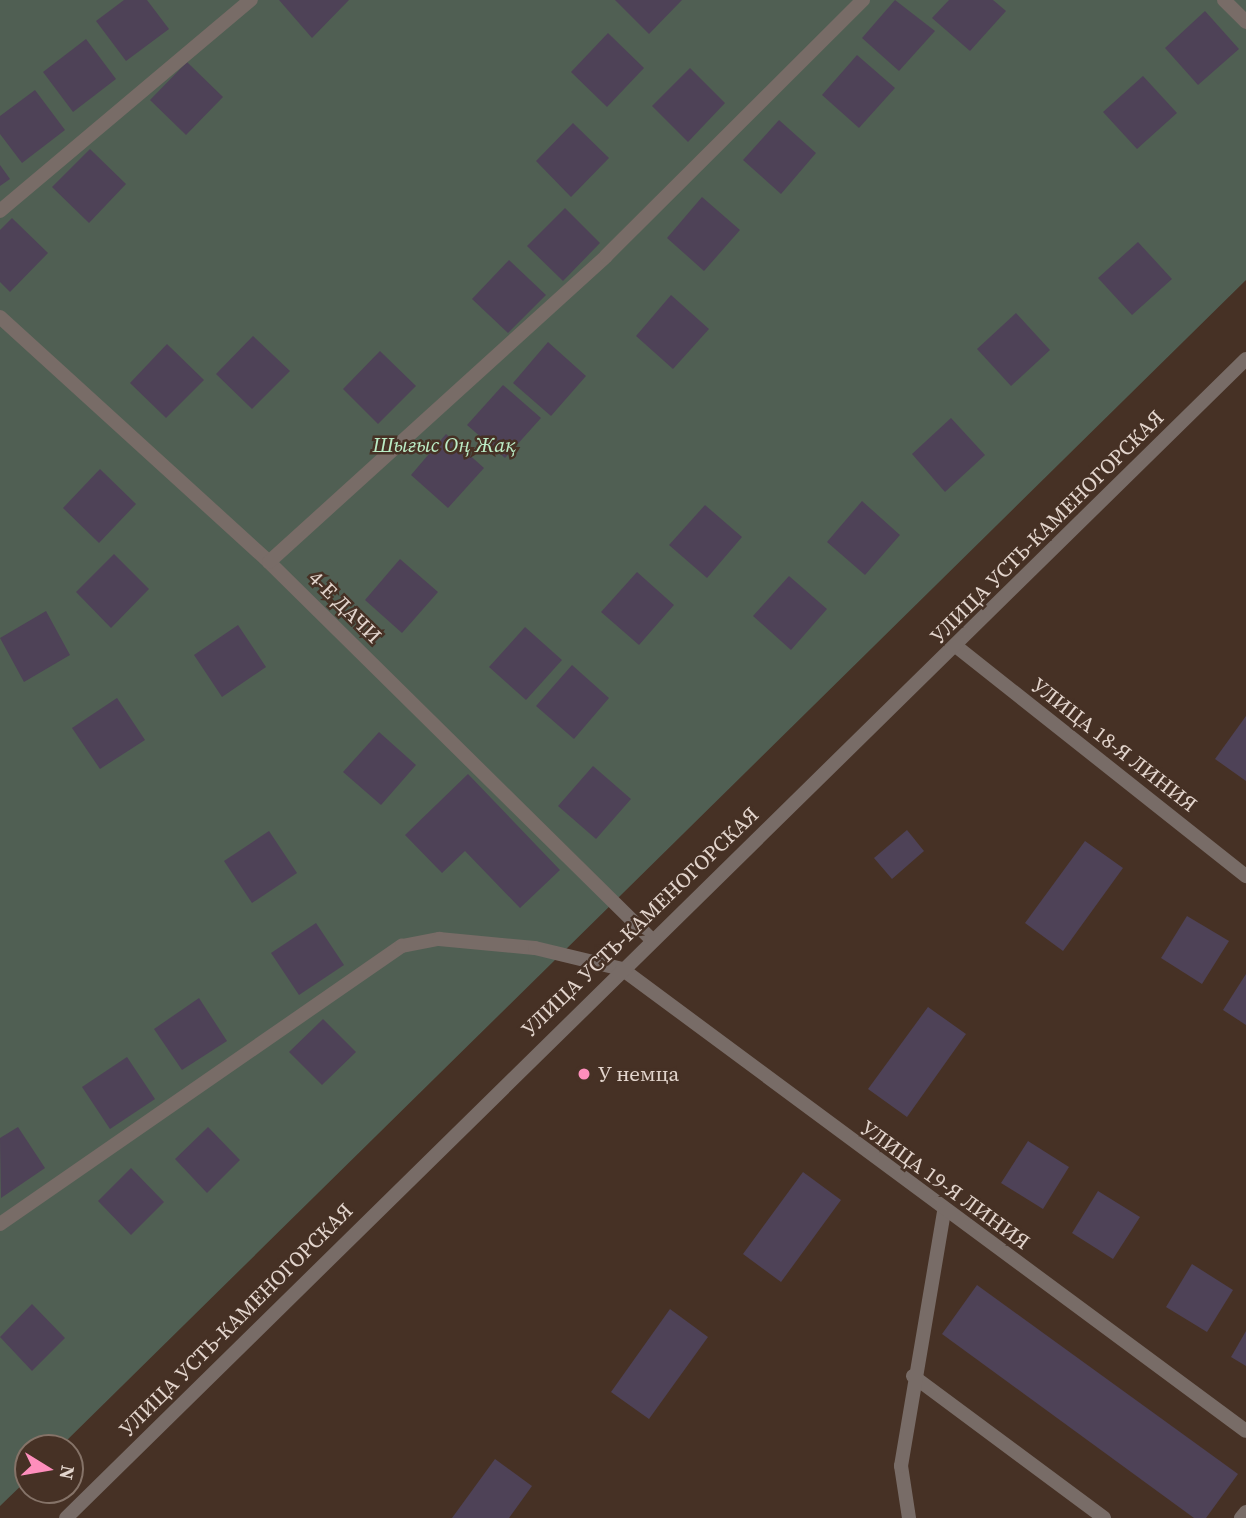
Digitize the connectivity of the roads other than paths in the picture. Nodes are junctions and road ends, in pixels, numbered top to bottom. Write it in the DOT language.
graph roads {
  1 [pos="251,0"];
  2 [pos="863,0"];
  3 [pos="1224,0"];
  4 [pos="1246,22"];
  5 [pos="0,211"];
  6 [pos="0,317"];
  7 [pos="1243,366"];
  8 [pos="269,562"];
  9 [pos="957,647"];
  10 [pos="1246,876"];
  11 [pos="650,937"];
  12 [pos="622,969"];
  13 [pos="944,1212"];
  14 [pos="0,1224"];
  15 [pos="913,1376"];
  16 [pos="1246,1431"];
  17 [pos="1246,1513"];
  18 [pos="66,1518"];
  19 [pos="909,1518"];
  20 [pos="1104,1518"];
  21 [pos="1241,1518"];
  1 -- 5 [label="street"];
  2 -- 8 [label="street"];
  3 -- 4 [label="street"];
  6 -- 8 [label="street, 4-Е ДАЧИ"];
  7 -- 9 [label="street, УЛИЦА УСТЬ-КАМЕНОГОРСКАЯ"];
  8 -- 11 [label="street, 4-Е ДАЧИ"];
  9 -- 10 [label="street, УЛИЦА 18-Я ЛИНИЯ"];
  9 -- 11 [label="street, УЛИЦА УСТЬ-КАМЕНОГОРСКАЯ"];
  11 -- 12 [label="street, УЛИЦА УСТЬ-КАМЕНОГОРСКАЯ"];
  12 -- 13 [label="street, УЛИЦА 19-Я ЛИНИЯ"];
  12 -- 14 [label="street"];
  12 -- 18 [label="street, УЛИЦА УСТЬ-КАМЕНОГОРСКАЯ"];
  13 -- 15 [label="street"];
  13 -- 16 [label="street, УЛИЦА 19-Я ЛИНИЯ"];
  15 -- 19 [label="street"];
  15 -- 20 [label="street"];
  17 -- 21 [label="street"];
}
